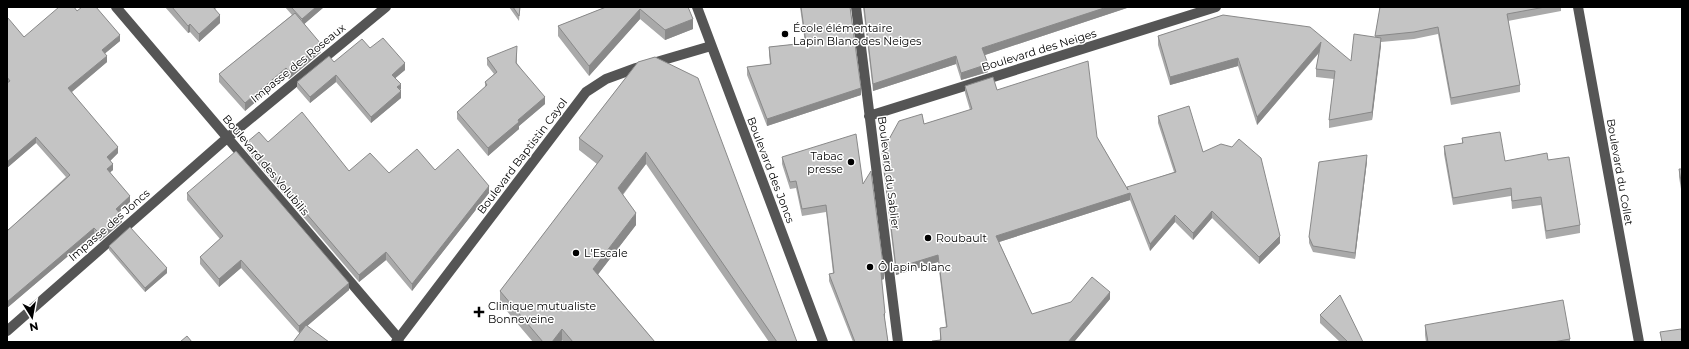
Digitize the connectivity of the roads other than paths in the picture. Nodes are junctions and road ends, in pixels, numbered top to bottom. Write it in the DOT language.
graph roads {
  1 [pos="116,7"];
  2 [pos="386,7"];
  3 [pos="697,7"];
  4 [pos="856,7"];
  5 [pos="1216,7"];
  6 [pos="1578,7"];
  7 [pos="711,46"];
  8 [pos="869,116"];
  9 [pos="227,138"];
  10 [pos="7,331"];
  11 [pos="398,340"];
  12 [pos="823,342"];
  13 [pos="898,342"];
  14 [pos="1639,342"];
  1 -- 9 [label="street, Boulevard des Volubilis"];
  2 -- 9 [label="street, Impasse des Roseaux"];
  3 -- 7 [label="street, Boulevard des Joncs"];
  4 -- 8 [label="street, Boulevard du Sablier"];
  5 -- 8 [label="street, Boulevard des Neiges"];
  6 -- 14 [label="street, Boulevard du Collet"];
  7 -- 11 [label="street, Boulevard Baptistin Cayol"];
  7 -- 12 [label="street, Boulevard des Joncs"];
  8 -- 13 [label="street, Boulevard du Sablier"];
  9 -- 10 [label="street, Impasse des Joncs"];
  9 -- 11 [label="street, Boulevard des Volubilis"];
}
